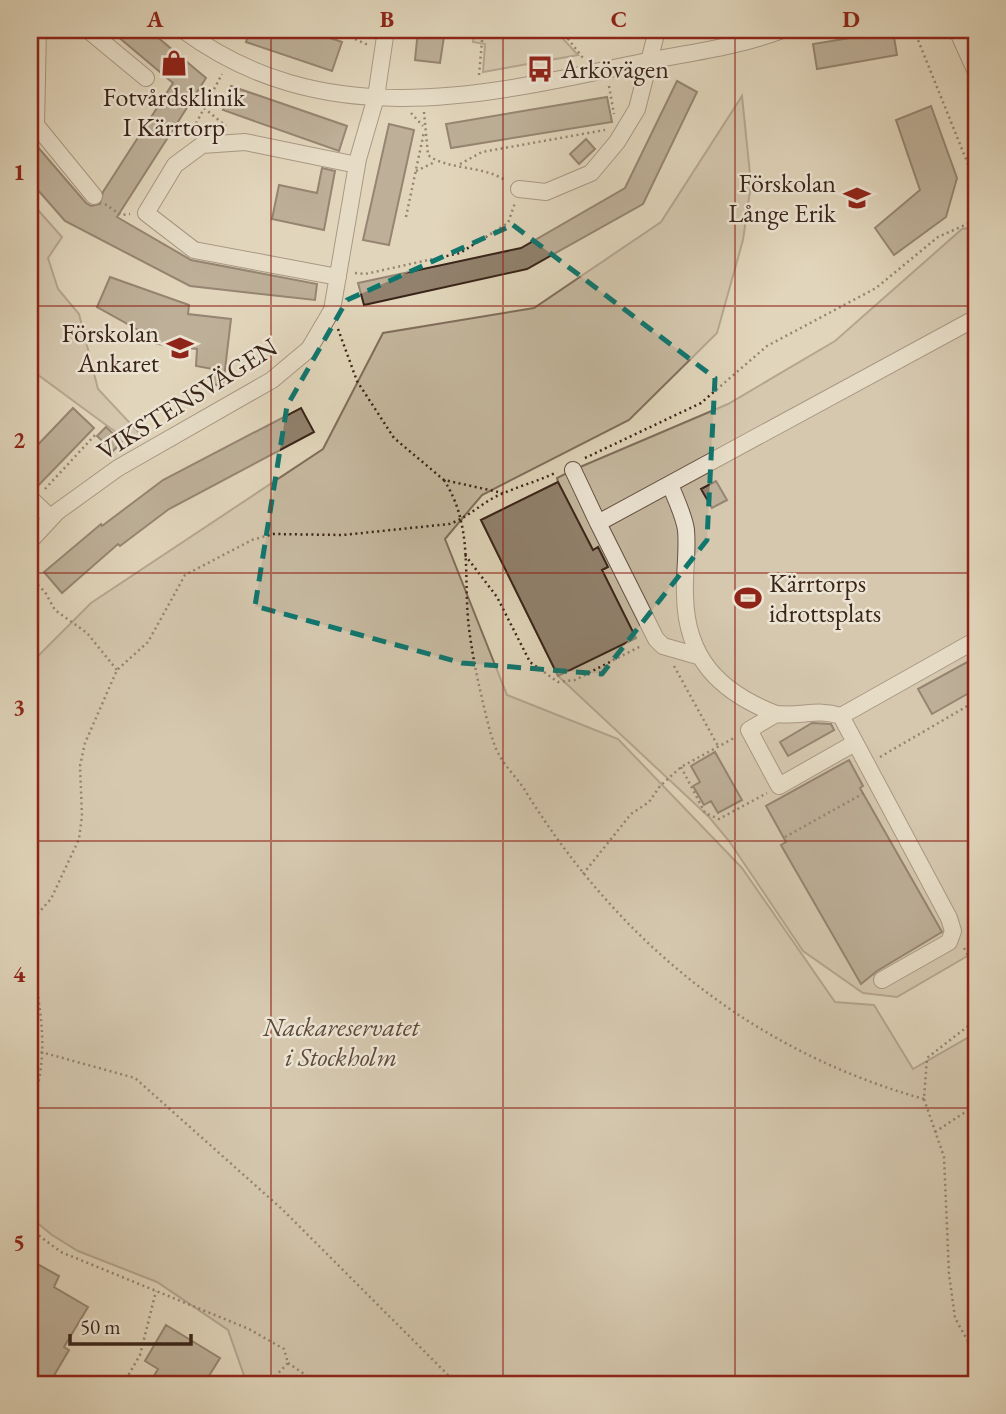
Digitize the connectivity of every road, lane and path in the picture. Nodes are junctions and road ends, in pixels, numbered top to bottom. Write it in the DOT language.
graph roads {
  1 [pos="88,30"];
  2 [pos="183,30"];
  3 [pos="335,30"];
  4 [pos="386,30"];
  5 [pos="483,30"];
  6 [pos="561,30"];
  7 [pos="657,30"];
  8 [pos="782,30"];
  9 [pos="914,30"];
  10 [pos="957,30"];
  11 [pos="41,31"];
  12 [pos="384,51"];
  13 [pos="229,60"];
  14 [pos="647,61"];
  15 [pos="606,70"];
  16 [pos="976,72"];
  17 [pos="590,74"];
  18 [pos="146,78"];
  19 [pos="479,92"];
  20 [pos="376,97"];
  21 [pos="422,98"];
  22 [pos="204,108"];
  23 [pos="416,118"];
  24 [pos="33,122"];
  25 [pos="622,127"];
  26 [pos="425,128"];
  27 [pos="245,142"];
  28 [pos="436,161"];
  29 [pos="460,164"];
  30 [pos="175,165"];
  31 [pos="357,165"];
  32 [pos="416,171"];
  33 [pos="976,184"];
  34 [pos="519,189"];
  35 [pos="94,196"];
  36 [pos="146,213"];
  37 [pos="406,217"];
  38 [pos="974,220"];
  39 [pos="365,274"];
  40 [pos="338,277"];
  41 [pos="332,310"];
  42 [pos="976,318"];
  43 [pos="95,435"];
  44 [pos="572,466"];
  45 [pos="444,480"];
  46 [pos="670,484"];
  47 [pos="503,493"];
  48 [pos="32,500"];
  49 [pos="51,519"];
  50 [pos="463,520"];
  51 [pos="598,523"];
  52 [pos="30,541"];
  53 [pos="463,552"];
  54 [pos="30,577"];
  55 [pos="976,640"];
  56 [pos="659,642"];
  57 [pos="698,656"];
  58 [pos="117,670"];
  59 [pos="976,701"];
  60 [pos="776,714"];
  61 [pos="841,716"];
  62 [pos="853,744"];
  63 [pos="865,766"];
  64 [pos="681,767"];
  65 [pos="779,786"];
  66 [pos="877,787"];
  67 [pos="785,837"];
  68 [pos="583,874"];
  69 [pos="30,922"];
  70 [pos="953,931"];
  71 [pos="30,954"];
  72 [pos="976,969"];
  73 [pos="882,980"];
  74 [pos="976,1020"];
  75 [pos="30,1049"];
  76 [pos="42,1054"];
  77 [pos="924,1098"];
  78 [pos="976,1105"];
  79 [pos="30,1111"];
  80 [pos="935,1132"];
  81 [pos="30,1229"];
  82 [pos="156,1291"];
  83 [pos="288,1363"];
  84 [pos="123,1384"];
  85 [pos="268,1384"];
  86 [pos="319,1384"];
  87 [pos="457,1384"];
  88 [pos="970,1384"];
  1 -- 18 [label="street"];
  2 -- 13 [label="street"];
  3 -- 12 [label="path"];
  4 -- 12 [label="street, VIKSTENSVÄGEN"];
  5 -- 19 [label="path"];
  6 -- 17 [label="path"];
  7 -- 14 [label="street"];
  8 -- 14 [label="street"];
  9 -- 33 [label="path"];
  10 -- 16 [label="street"];
  11 -- 24 [label="street"];
  12 -- 20 [label="street, VIKSTENSVÄGEN"];
  13 -- 20 [label="street"];
  13 -- 22 [label="path"];
  14 -- 15 [label="street"];
  14 -- 25 [label="street"];
  15 -- 17 [label="street"];
  15 -- 25 [label="path"];
  17 -- 19 [label="street"];
  19 -- 21 [label="street"];
  20 -- 21 [label="street"];
  20 -- 31 [label="street, VIKSTENSVÄGEN"];
  21 -- 26 [label="path"];
  22 -- 27 [label="path"];
  22 -- 30 [label="path"];
  23 -- 26 [label="path"];
  24 -- 35 [label="street"];
  25 -- 29 [label="path"];
  25 -- 34 [label="street"];
  26 -- 28 [label="path"];
  26 -- 32 [label="path"];
  27 -- 30 [label="street"];
  27 -- 31 [label="street"];
  28 -- 29 [label="path"];
  28 -- 32 [label="path"];
  29 -- 34 [label="path"];
  30 -- 36 [label="street"];
  31 -- 40 [label="street, VIKSTENSVÄGEN"];
  32 -- 37 [label="path"];
  33 -- 38 [label="path"];
  34 -- 39 [label="path"];
  35 -- 36 [label="path"];
  36 -- 40 [label="street"];
  38 -- 44 [label="path"];
  40 -- 41 [label="street, VIKSTENSVÄGEN"];
  41 -- 45 [label="path"];
  41 -- 49 [label="street, VIKSTENSVÄGEN"];
  42 -- 46 [label="street"];
  43 -- 48 [label="path"];
  44 -- 47 [label="path"];
  44 -- 51 [label="street"];
  45 -- 47 [label="path"];
  45 -- 50 [label="path"];
  46 -- 51 [label="street"];
  46 -- 57 [label="street"];
  47 -- 50 [label="path"];
  48 -- 49 [label="street"];
  49 -- 52 [label="street, VIKSTENSVÄGEN"];
  50 -- 53 [label="path"];
  50 -- 58 [label="path"];
  51 -- 56 [label="street"];
  53 -- 56 [label="path"];
  53 -- 68 [label="path"];
  54 -- 58 [label="path"];
  55 -- 61 [label="street"];
  56 -- 57 [label="street"];
  56 -- 64 [label="path"];
  57 -- 60 [label="street"];
  58 -- 69 [label="path"];
  59 -- 63 [label="path"];
  60 -- 61 [label="street"];
  60 -- 65 [label="street"];
  61 -- 62 [label="street"];
  62 -- 63 [label="street"];
  62 -- 65 [label="street"];
  63 -- 66 [label="street"];
  64 -- 65 [label="path"];
  64 -- 68 [label="path"];
  66 -- 67 [label="path"];
  66 -- 70 [label="street"];
  68 -- 77 [label="path"];
  70 -- 72 [label="path"];
  70 -- 73 [label="street"];
  71 -- 76 [label="path"];
  74 -- 77 [label="path"];
  75 -- 76 [label="path"];
  76 -- 79 [label="path"];
  76 -- 87 [label="path"];
  77 -- 80 [label="path"];
  78 -- 80 [label="path"];
  80 -- 88 [label="path"];
  81 -- 82 [label="path"];
  82 -- 83 [label="path"];
  82 -- 84 [label="path"];
  83 -- 85 [label="path"];
  83 -- 86 [label="path"];
}
